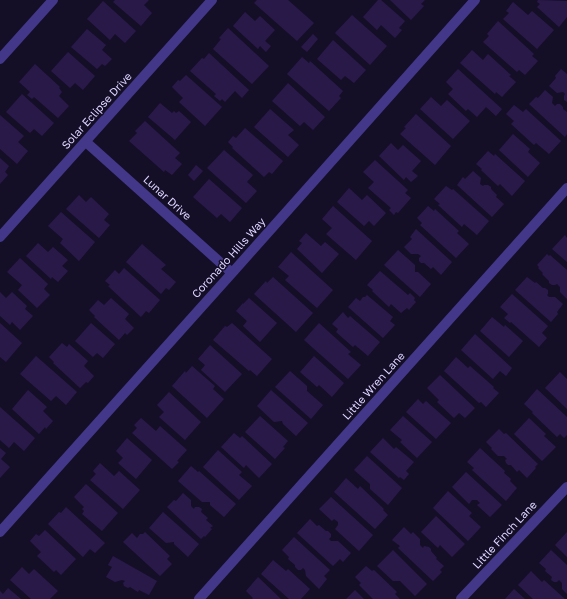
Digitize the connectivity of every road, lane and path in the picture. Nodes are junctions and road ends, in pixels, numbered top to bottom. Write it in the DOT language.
graph roads {
  1 [pos="53,0"];
  2 [pos="212,0"];
  3 [pos="475,0"];
  4 [pos="0,59"];
  5 [pos="86,142"];
  6 [pos="567,188"];
  7 [pos="0,237"];
  8 [pos="232,273"];
  9 [pos="567,487"];
  10 [pos="0,532"];
  11 [pos="199,599"];
  12 [pos="461,599"];
  1 -- 4 [label="street"];
  2 -- 5 [label="street, Solar Eclipse Drive"];
  3 -- 8 [label="street, Coronado Hills Way"];
  5 -- 7 [label="street, Solar Eclipse Drive"];
  5 -- 8 [label="street, Lunar Drive"];
  6 -- 11 [label="street, Little Wren Lane"];
  8 -- 10 [label="street, Coronado Hills Way"];
  9 -- 12 [label="street, Little Finch Lane"];
}
